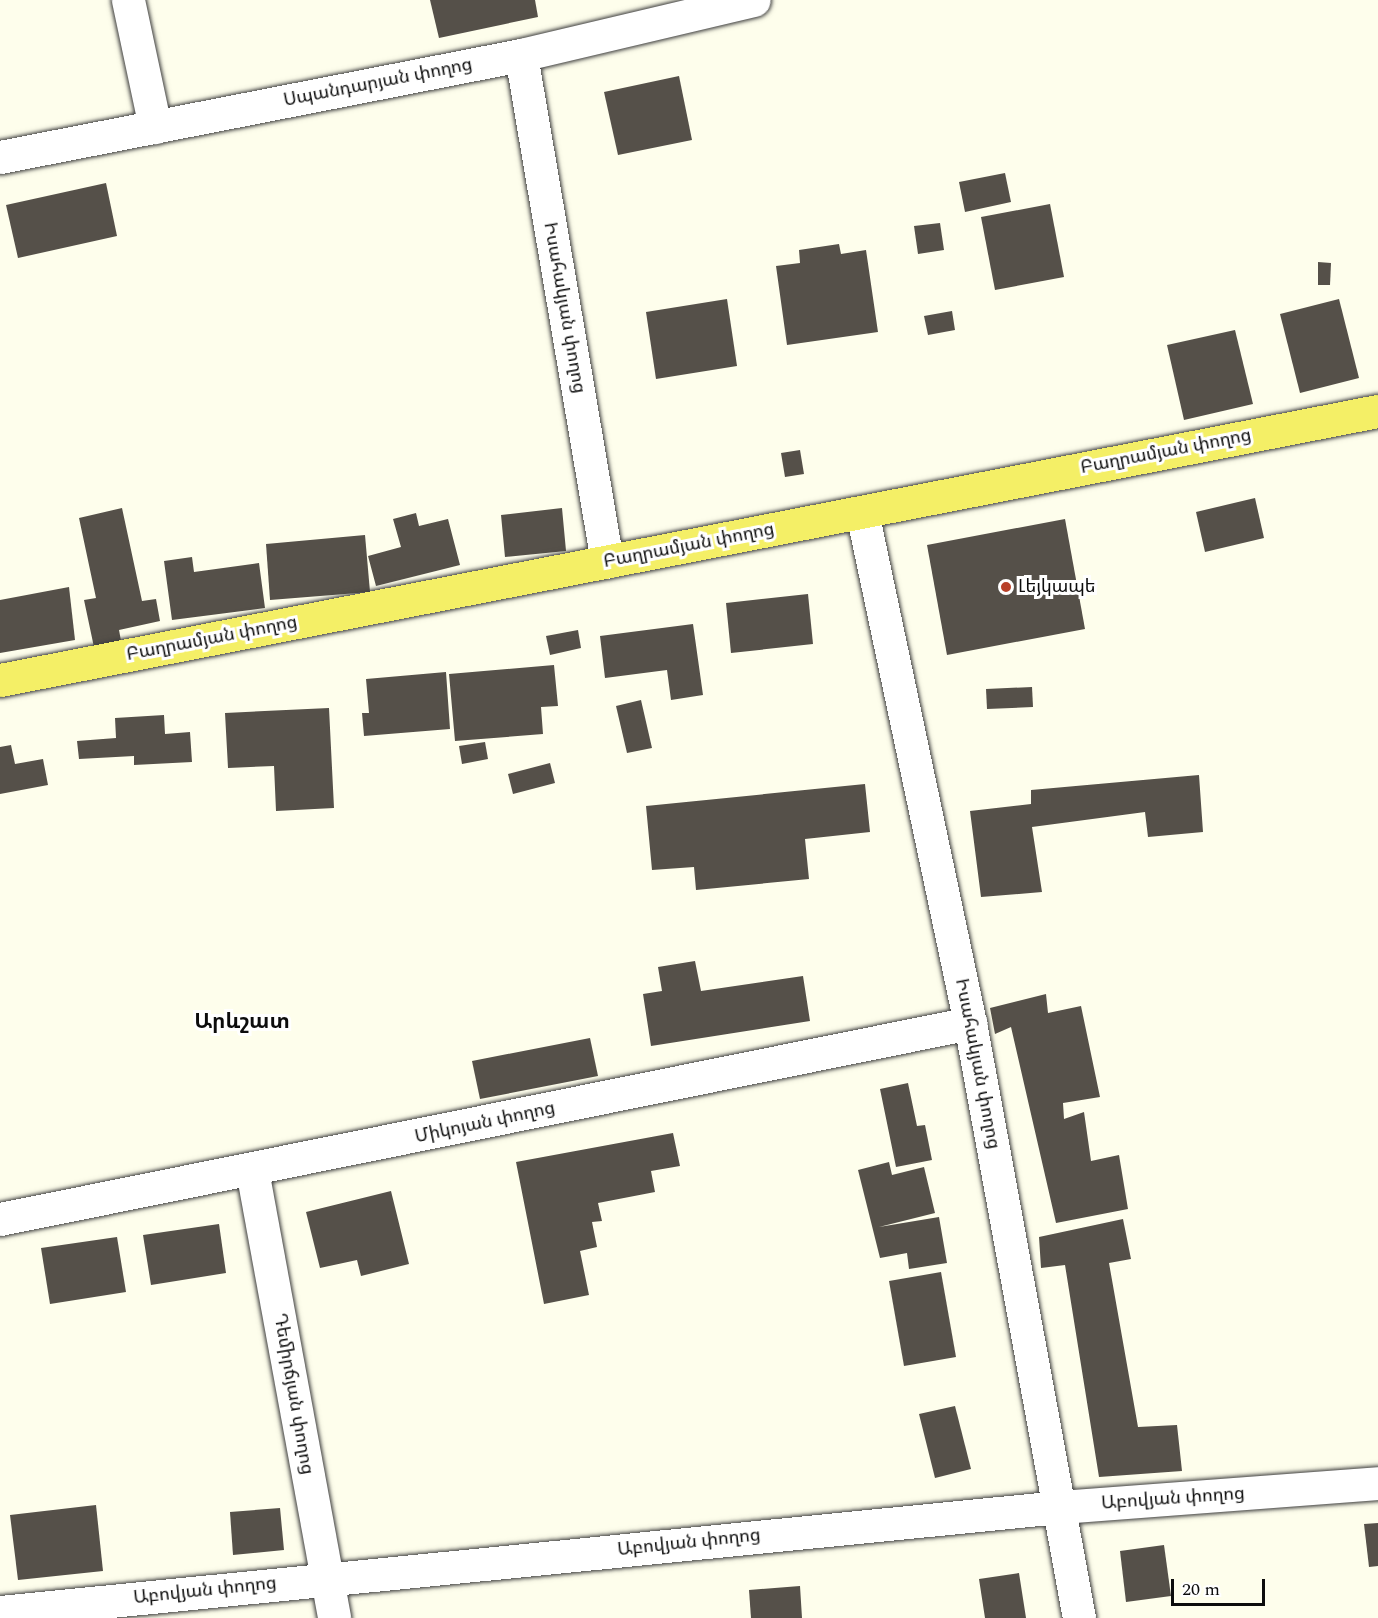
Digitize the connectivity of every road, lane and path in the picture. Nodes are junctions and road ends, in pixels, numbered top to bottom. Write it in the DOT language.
graph roads {
  1 [pos="128,0"];
  2 [pos="754,0"];
  3 [pos="521,55"];
  4 [pos="155,127"];
  5 [pos="0,157"];
  6 [pos="1378,411"];
  7 [pos="862,512"];
  8 [pos="607,562"];
  9 [pos="0,680"];
  10 [pos="970,1023"];
  11 [pos="252,1170"];
  12 [pos="0,1219"];
  13 [pos="1378,1483"];
  14 [pos="1060,1507"];
  15 [pos="327,1578"];
  16 [pos="0,1611"];
  17 [pos="334,1618"];
  18 [pos="1079,1618"];
  1 -- 4 [label="street"];
  2 -- 3 [label="street, Սպանդարյան փողոց"];
  3 -- 4 [label="street, Սպանդարյան փողոց"];
  3 -- 8 [label="street, Իսահակյան փողոց"];
  4 -- 5 [label="street, Սպանդարյան փողոց"];
  6 -- 7 [label="main road, Բաղրամյան փողոց"];
  7 -- 8 [label="main road, Բաղրամյան փողոց"];
  7 -- 10 [label="street, Իսահակյան փողոց"];
  8 -- 9 [label="main road, Բաղրամյան փողոց"];
  10 -- 11 [label="street, Միկոյան փողոց"];
  10 -- 14 [label="street, Իսահակյան փողոց"];
  11 -- 12 [label="street, Միկոյան փողոց"];
  11 -- 15 [label="street, Դեմիրճյան փողոց"];
  13 -- 14 [label="street, Աբովյան փողոց"];
  14 -- 15 [label="street, Աբովյան փողոց"];
  14 -- 18 [label="street, Իսահակյան փողոց"];
  15 -- 16 [label="street, Աբովյան փողոց"];
  15 -- 17 [label="street, Դեմիրճյան փողոց"];
}
